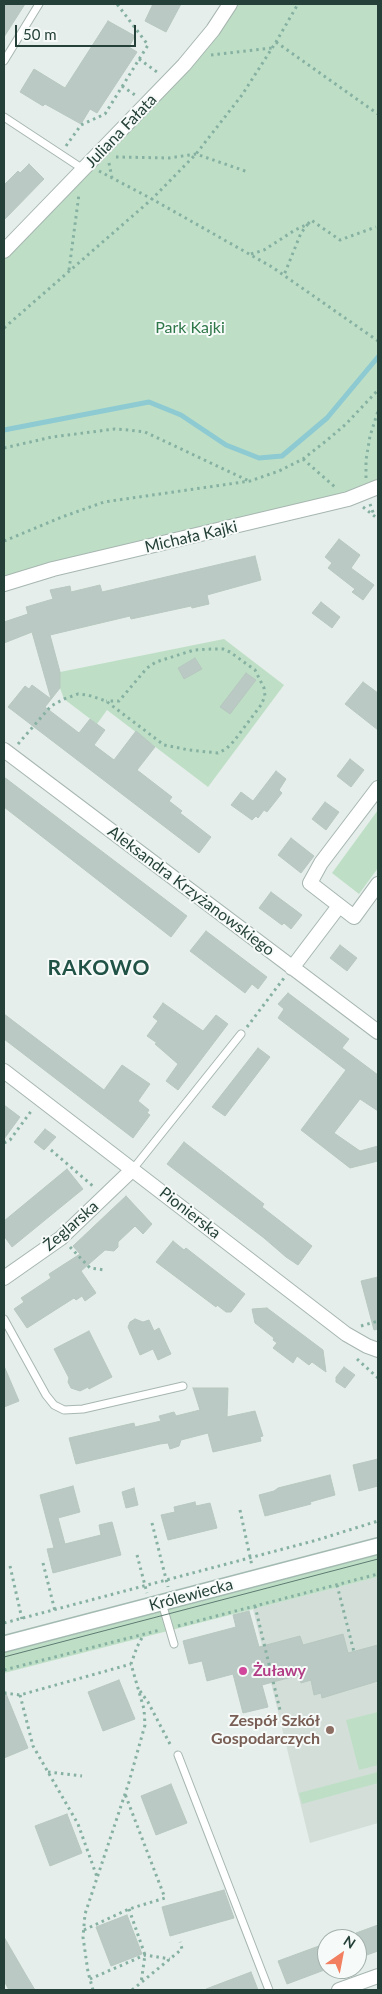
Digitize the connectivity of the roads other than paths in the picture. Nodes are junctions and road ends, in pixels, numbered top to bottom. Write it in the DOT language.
graph roads {
  1 [pos="39,4"];
  2 [pos="230,4"];
  3 [pos="4,61"];
  4 [pos="4,117"];
  5 [pos="83,169"];
  6 [pos="4,251"];
  7 [pos="373,489"];
  8 [pos="4,584"];
  9 [pos="7,752"];
  10 [pos="378,788"];
  11 [pos="378,884"];
  12 [pos="339,906"];
  13 [pos="290,971"];
  14 [pos="378,1032"];
  15 [pos="241,1034"];
  16 [pos="4,1070"];
  17 [pos="133,1169"];
  18 [pos="4,1278"];
  19 [pos="4,1319"];
  20 [pos="378,1350"];
  21 [pos="184,1386"];
  22 [pos="378,1546"];
  23 [pos="161,1603"];
  24 [pos="4,1644"];
  25 [pos="174,1644"];
  26 [pos="178,1754"];
  27 [pos="378,1976"];
  28 [pos="269,1990"];
  29 [pos="339,1990"];
  1 -- 3 [label="lane"];
  2 -- 5 [label="street, Juliana Fałata"];
  4 -- 5 [label="lane"];
  5 -- 6 [label="street, Juliana Fałata"];
  7 -- 8 [label="street, Michała Kajki"];
  9 -- 13 [label="street, Aleksandra Krzyżanowskiego"];
  10 -- 12 [label="street"];
  11 -- 12 [label="street"];
  12 -- 13 [label="street"];
  13 -- 14 [label="street, Aleksandra Krzyżanowskiego"];
  15 -- 17 [label="lane"];
  16 -- 17 [label="street, Pionierska"];
  17 -- 18 [label="street, Żeglarska"];
  17 -- 20 [label="street, Pionierska"];
  19 -- 21 [label="lane"];
  22 -- 23 [label="main road, Królewiecka"];
  23 -- 24 [label="main road, Królewiecka"];
  23 -- 25 [label="lane"];
  26 -- 28 [label="lane"];
  27 -- 29 [label="street"];
}
